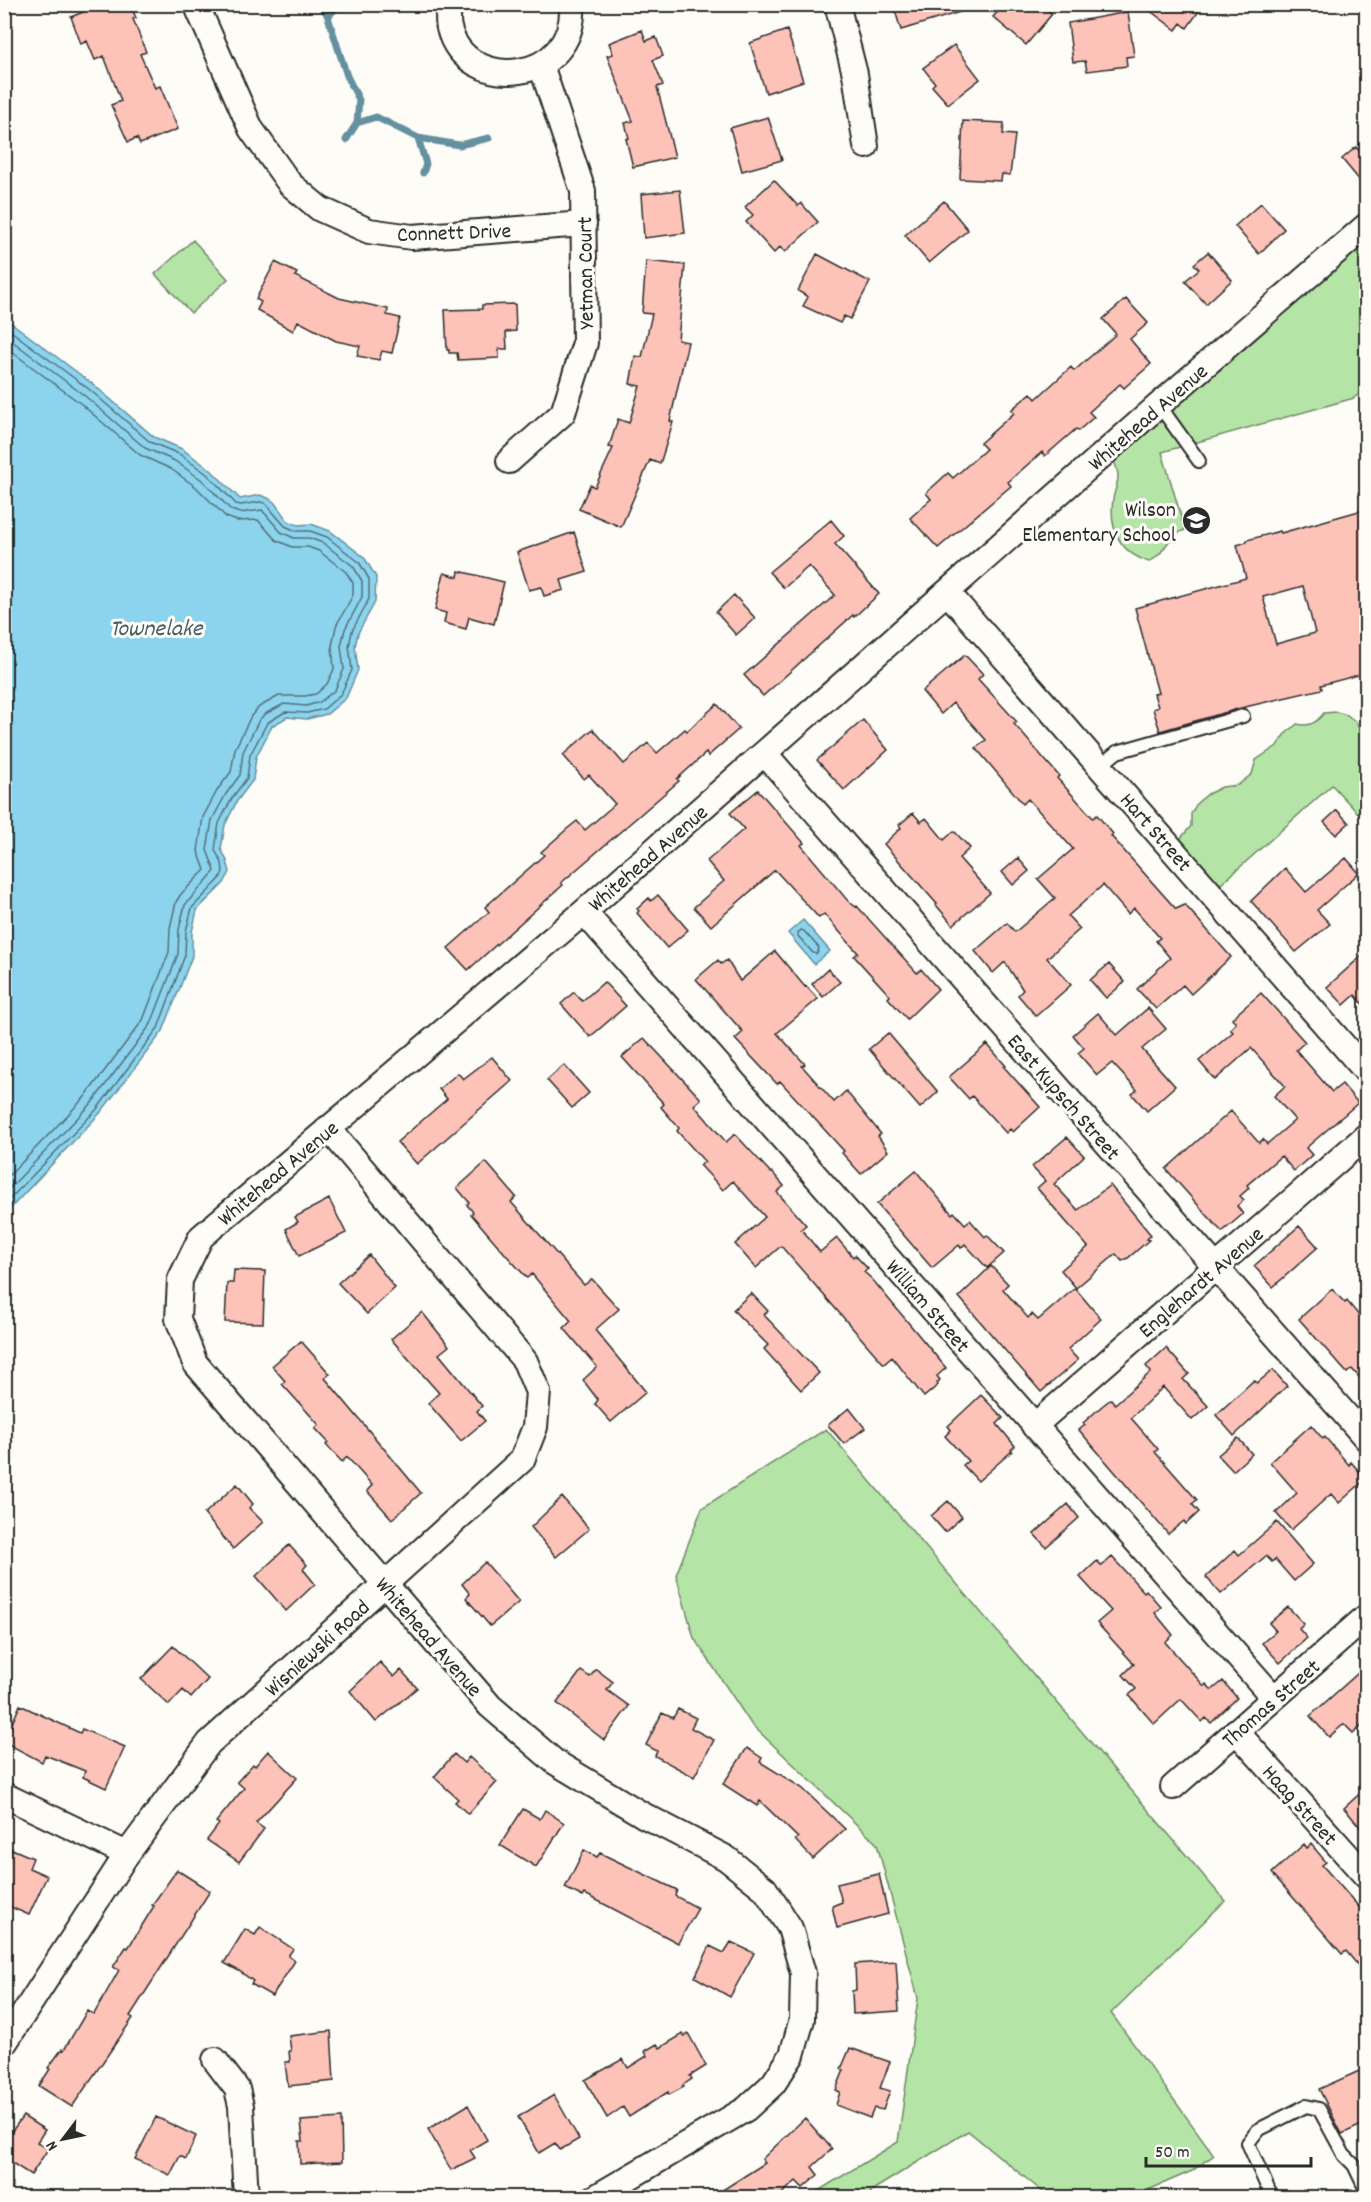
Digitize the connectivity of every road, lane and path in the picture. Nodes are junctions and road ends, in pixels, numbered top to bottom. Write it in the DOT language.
graph roads {
  1 [pos="196,4"];
  2 [pos="448,4"];
  3 [pos="572,4"];
  4 [pos="837,4"];
  5 [pos="541,65"];
  6 [pos="866,146"];
  7 [pos="584,224"];
  8 [pos="1366,226"];
  9 [pos="1159,405"];
  10 [pos="509,461"];
  11 [pos="1199,461"];
  12 [pos="947,592"];
  13 [pos="1243,716"];
  14 [pos="765,754"];
  15 [pos="1100,766"];
  16 [pos="584,912"];
  17 [pos="1366,1071"];
  18 [pos="328,1128"];
  19 [pos="1366,1136"];
  20 [pos="1215,1268"];
  21 [pos="1034,1426"];
  22 [pos="1366,1438"];
  23 [pos="385,1585"];
  24 [pos="1366,1617"];
  25 [pos="1274,1698"];
  26 [pos="1236,1731"];
  27 [pos="1173,1787"];
  28 [pos="4,1795"];
  29 [pos="127,1854"];
  30 [pos="1366,1876"];
  31 [pos="4,2043"];
  32 [pos="215,2060"];
  33 [pos="1366,2190"];
  34 [pos="246,2198"];
  35 [pos="594,2198"];
  36 [pos="1272,2198"];
  1 -- 7 [label="street, Connett Drive"];
  2 -- 5 [label="street"];
  3 -- 5 [label="street"];
  4 -- 6 [label="street"];
  5 -- 7 [label="street, Yetman Court"];
  7 -- 10 [label="street, Yetman Court"];
  8 -- 9 [label="street, Whitehead Avenue"];
  9 -- 11 [label="lane"];
  9 -- 12 [label="street, Whitehead Avenue"];
  12 -- 14 [label="street, Whitehead Avenue"];
  12 -- 15 [label="street, Hart Street"];
  13 -- 15 [label="lane"];
  14 -- 16 [label="street, Whitehead Avenue"];
  14 -- 20 [label="street, East Kupsch Street"];
  15 -- 17 [label="street, Hart Street"];
  16 -- 18 [label="street, Whitehead Avenue"];
  16 -- 21 [label="street, William Street"];
  18 -- 23 [label="street, Whitehead Avenue"];
  18 -- 23 [label="street, Wisniewski Road"];
  19 -- 20 [label="street, Englehardt Avenue"];
  20 -- 21 [label="street, Englehardt Avenue"];
  20 -- 22 [label="street, East Kupsch Street"];
  21 -- 25 [label="street, William Street"];
  23 -- 29 [label="street, Wisniewski Road"];
  23 -- 35 [label="street, Whitehead Avenue"];
  24 -- 25 [label="street, Thomas Street"];
  25 -- 26 [label="street, Thomas Street"];
  26 -- 27 [label="street, Thomas Street"];
  26 -- 30 [label="street, Haag Street"];
  28 -- 29 [label="street"];
  29 -- 31 [label="street, Wisniewski Road"];
  32 -- 34 [label="street"];
  33 -- 36 [label="lane"];
}
